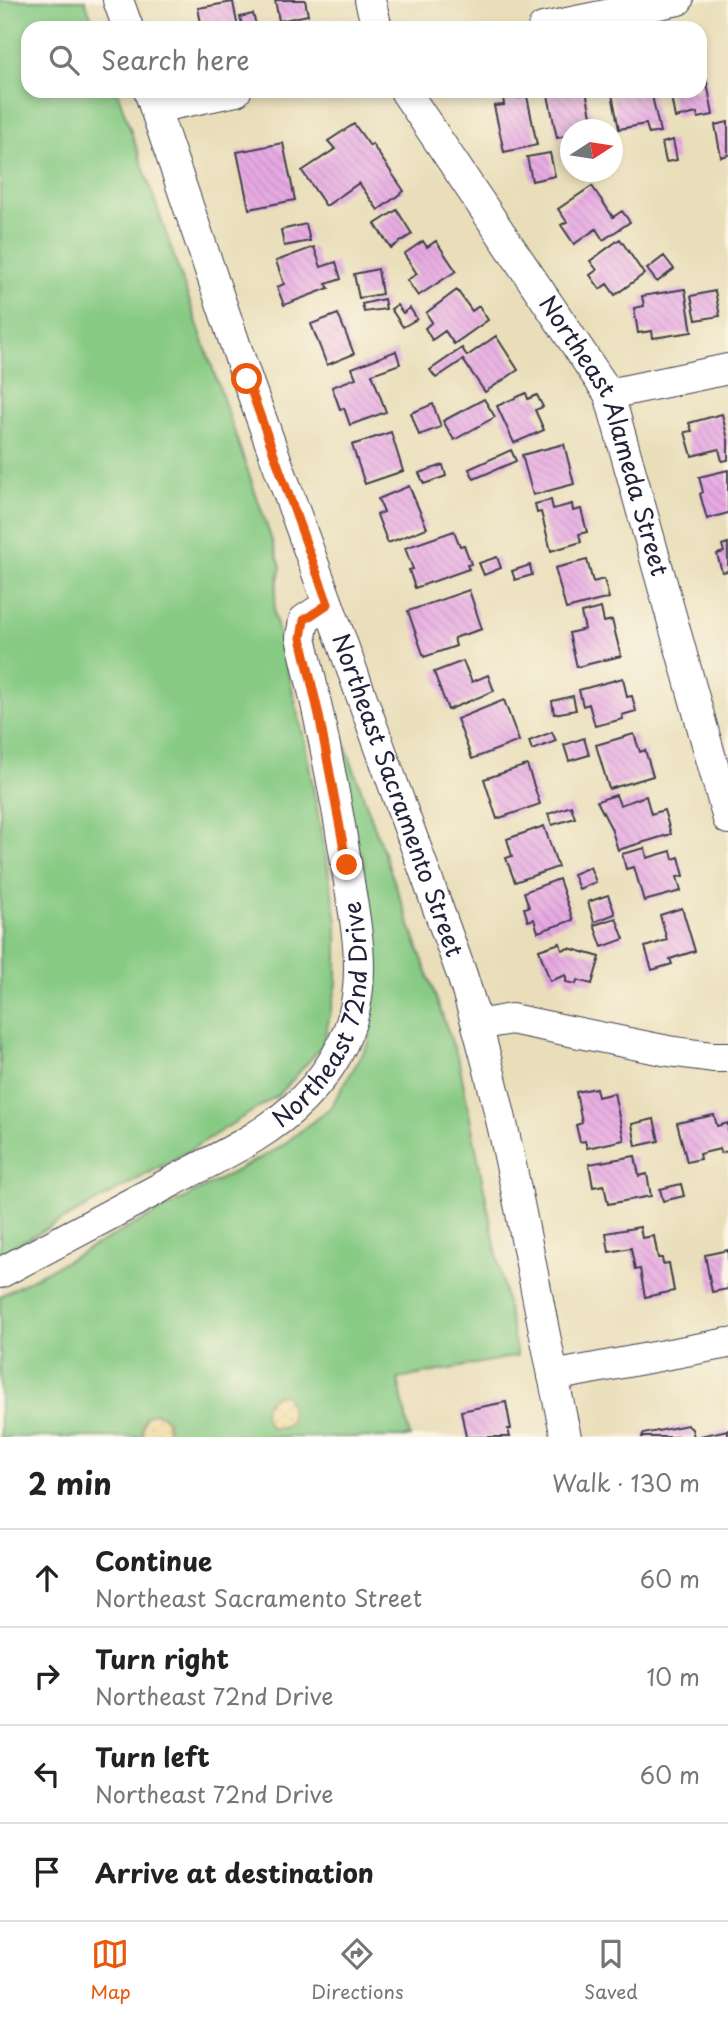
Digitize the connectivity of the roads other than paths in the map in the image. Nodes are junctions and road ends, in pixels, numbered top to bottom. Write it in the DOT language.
graph roads {
  1 [pos="118,0"];
  2 [pos="370,0"];
  3 [pos="678,0"];
  4 [pos="126,21"];
  5 [pos="375,21"];
  6 [pos="577,21"];
  7 [pos="410,98"];
  8 [pos="152,99"];
  9 [pos="728,369"];
  10 [pos="610,394"];
  11 [pos="328,604"];
  12 [pos="728,819"];
  13 [pos="478,1026"];
  14 [pos="728,1057"];
  15 [pos="0,1273"];
  16 [pos="728,1343"];
  17 [pos="553,1376"];
  18 [pos="566,1437"];
  1 -- 4 [label="street"];
  2 -- 5 [label="street"];
  3 -- 6 [label="street"];
  7 -- 10 [label="street, Northeast Alameda Street"];
  8 -- 11 [label="street, Northeast Sacramento Street"];
  9 -- 10 [label="street"];
  10 -- 12 [label="street, Northeast Alameda Street"];
  11 -- 13 [label="street, Northeast Sacramento Street"];
  11 -- 15 [label="street, Northeast 72nd Drive"];
  13 -- 14 [label="street"];
  13 -- 17 [label="street, Northeast Sacramento Street"];
  16 -- 17 [label="street"];
  17 -- 18 [label="street, Northeast Sacramento Street"];
}
